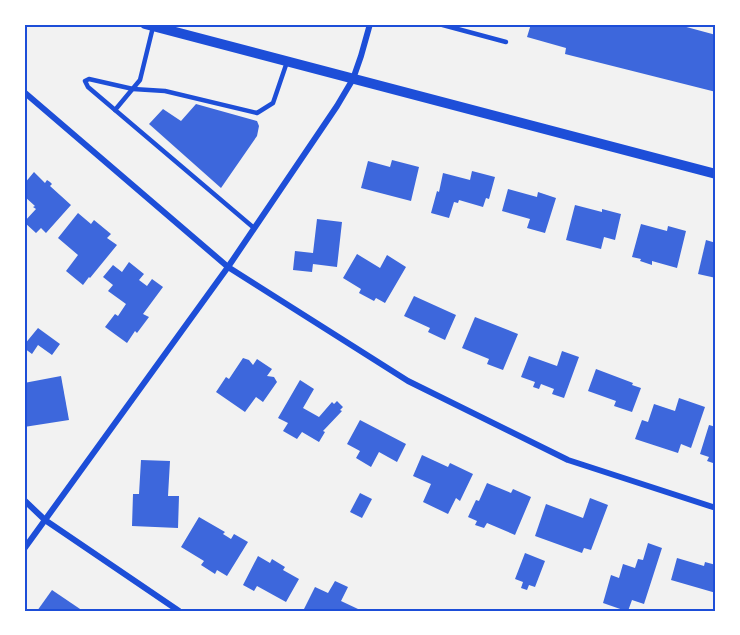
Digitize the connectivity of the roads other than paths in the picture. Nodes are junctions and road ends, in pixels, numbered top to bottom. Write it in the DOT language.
graph roads {
  1 [pos="370,24"];
  2 [pos="439,24"];
  3 [pos="149,25"];
  4 [pos="506,42"];
  5 [pos="287,62"];
  6 [pos="353,79"];
  7 [pos="133,89"];
  8 [pos="24,92"];
  9 [pos="115,110"];
  10 [pos="716,174"];
  11 [pos="254,228"];
  12 [pos="228,267"];
  13 [pos="24,500"];
  14 [pos="716,508"];
  15 [pos="45,520"];
  16 [pos="24,549"];
  17 [pos="179,611"];
  1 -- 6 [label="street"];
  2 -- 4 [label="lane"];
  3 -- 5 [label="street"];
  3 -- 7 [label="lane"];
  5 -- 6 [label="street"];
  5 -- 7 [label="lane"];
  6 -- 10 [label="street"];
  6 -- 11 [label="street"];
  7 -- 9 [label="lane"];
  7 -- 9 [label="lane"];
  8 -- 12 [label="street"];
  9 -- 11 [label="lane"];
  11 -- 12 [label="street"];
  12 -- 14 [label="street"];
  12 -- 15 [label="street"];
  13 -- 15 [label="street"];
  15 -- 16 [label="street"];
  15 -- 17 [label="street"];
}
